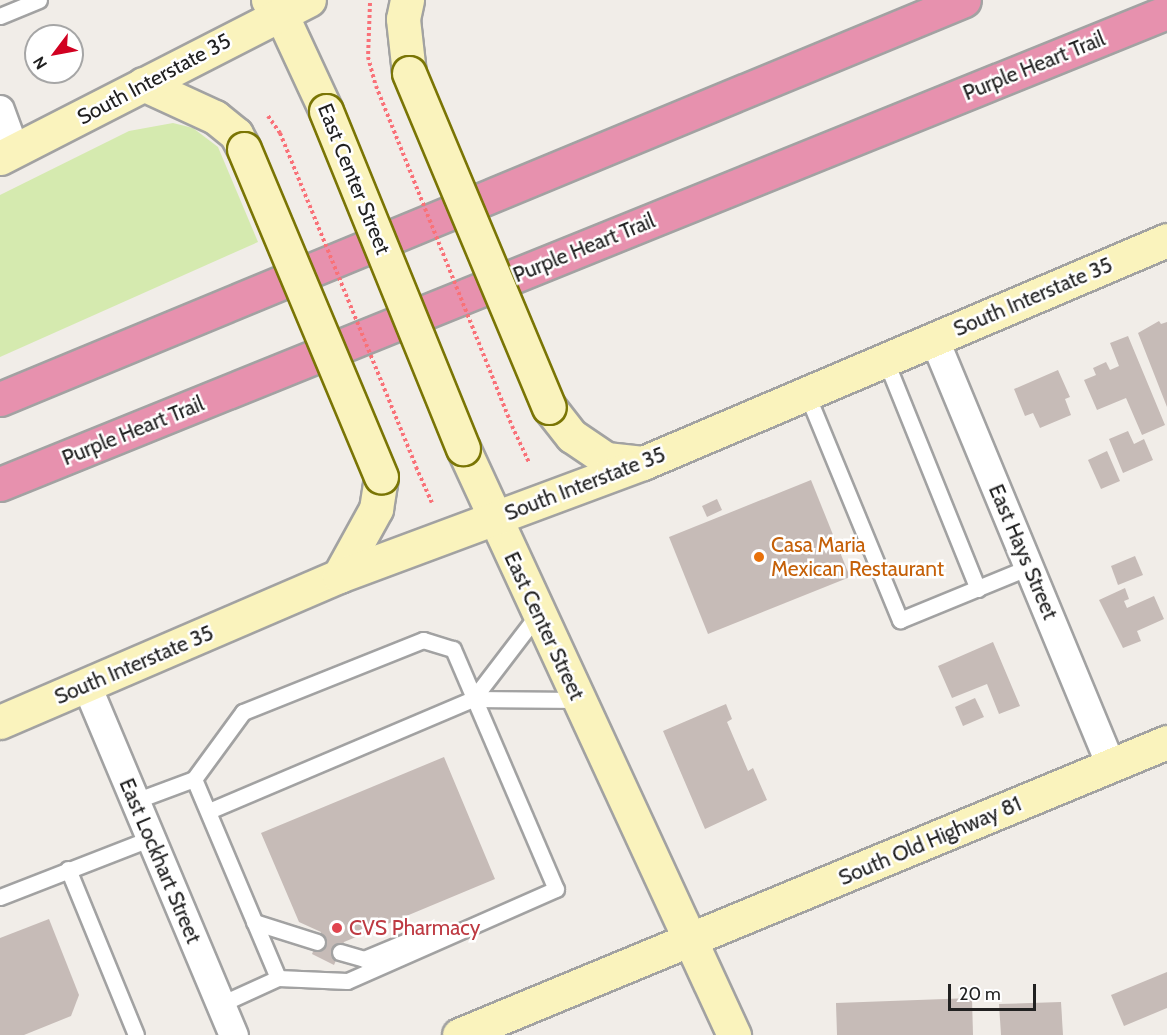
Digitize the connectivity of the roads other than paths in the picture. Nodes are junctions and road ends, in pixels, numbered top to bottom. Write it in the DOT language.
graph roads {
  1 [pos="39,0"];
  2 [pos="407,0"];
  3 [pos="964,0"];
  4 [pos="285,3"];
  5 [pos="1167,12"];
  6 [pos="0,16"];
  7 [pos="143,84"];
  8 [pos="0,110"];
  9 [pos="8,155"];
  10 [pos="1167,240"];
  11 [pos="934,338"];
  12 [pos="885,359"];
  13 [pos="806,392"];
  14 [pos="0,399"];
  15 [pos="643,463"];
  16 [pos="0,484"];
  17 [pos="493,519"];
  18 [pos="1029,567"];
  19 [pos="339,576"];
  20 [pos="978,589"];
  21 [pos="538,614"];
  22 [pos="87,686"];
  23 [pos="474,699"];
  24 [pos="579,700"];
  25 [pos="0,722"];
  26 [pos="1167,742"];
  27 [pos="1111,765"];
  28 [pos="194,779"];
  29 [pos="135,801"];
  30 [pos="209,811"];
  31 [pos="150,838"];
  32 [pos="68,869"];
  33 [pos="0,897"];
  34 [pos="254,922"];
  35 [pos="451,935"];
  36 [pos="694,941"];
  37 [pos="317,942"];
  38 [pos="340,952"];
  39 [pos="278,978"];
  40 [pos="221,1004"];
  41 [pos="136,1035"];
  42 [pos="234,1035"];
  43 [pos="459,1035"];
  44 [pos="734,1035"];
  1 -- 6 [label="lane"];
  2 -- 15 [label="main road, bridge"];
  3 -- 14 [label="highway"];
  4 -- 7 [label="main road, South Interstate 35"];
  4 -- 17 [label="main road, East Center Street, bridge"];
  5 -- 16 [label="highway, Purple Heart Trail"];
  7 -- 9 [label="main road, South Interstate 35"];
  7 -- 19 [label="main road, bridge"];
  8 -- 9 [label="street"];
  10 -- 11 [label="main road, South Interstate 35"];
  11 -- 12 [label="main road, South Interstate 35"];
  11 -- 18 [label="street, East Hays Street"];
  12 -- 13 [label="main road, South Interstate 35"];
  12 -- 20 [label="lane"];
  13 -- 15 [label="main road, South Interstate 35"];
  13 -- 20 [label="lane"];
  15 -- 17 [label="main road, South Interstate 35"];
  17 -- 19 [label="main road, South Interstate 35"];
  17 -- 21 [label="main road, East Center Street"];
  18 -- 20 [label="lane"];
  18 -- 27 [label="street, East Hays Street"];
  19 -- 22 [label="main road, South Interstate 35"];
  21 -- 23 [label="lane"];
  21 -- 24 [label="main road, East Center Street"];
  22 -- 25 [label="main road, South Interstate 35"];
  22 -- 29 [label="street, East Lockhart Street"];
  23 -- 24 [label="lane"];
  23 -- 28 [label="lane"];
  23 -- 30 [label="lane"];
  23 -- 35 [label="lane"];
  24 -- 36 [label="main road, East Center Street"];
  26 -- 27 [label="main road, South Old Highway 81"];
  27 -- 36 [label="main road, South Old Highway 81"];
  28 -- 29 [label="lane"];
  28 -- 30 [label="lane"];
  29 -- 31 [label="street, East Lockhart Street"];
  30 -- 34 [label="lane"];
  31 -- 32 [label="lane"];
  31 -- 40 [label="street, East Lockhart Street"];
  32 -- 33 [label="lane"];
  32 -- 41 [label="lane"];
  34 -- 37 [label="lane"];
  34 -- 39 [label="lane"];
  35 -- 38 [label="lane"];
  35 -- 39 [label="lane"];
  36 -- 43 [label="main road, South Old Highway 81"];
  36 -- 44 [label="main road, East Center Street"];
  39 -- 40 [label="lane"];
  40 -- 42 [label="street, East Lockhart Street"];
}
